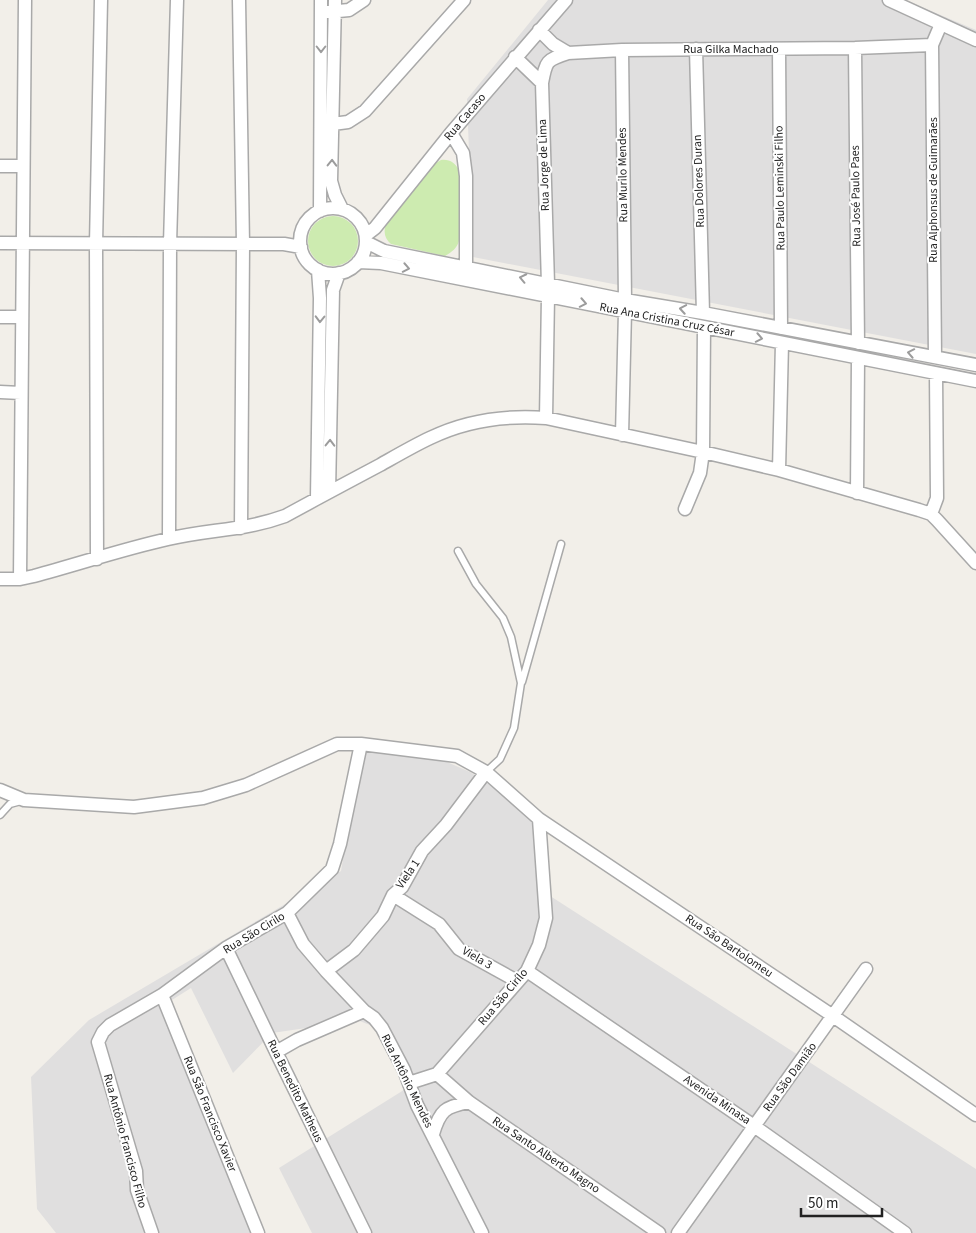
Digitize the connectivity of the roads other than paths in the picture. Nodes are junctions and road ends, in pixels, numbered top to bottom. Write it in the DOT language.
graph roads {
  1 [pos="25,0"];
  2 [pos="101,0"];
  3 [pos="177,0"];
  4 [pos="239,0"];
  5 [pos="364,0"];
  6 [pos="464,0"];
  7 [pos="566,0"];
  8 [pos="888,0"];
  9 [pos="321,6"];
  10 [pos="334,6"];
  11 [pos="941,24"];
  12 [pos="539,30"];
  13 [pos="976,40"];
  14 [pos="932,45"];
  15 [pos="855,48"];
  16 [pos="696,49"];
  17 [pos="779,49"];
  18 [pos="622,50"];
  19 [pos="568,53"];
  20 [pos="515,57"];
  21 [pos="542,83"];
  22 [pos="326,125"];
  23 [pos="451,133"];
  24 [pos="0,166"];
  25 [pos="23,166"];
  26 [pos="342,209"];
  27 [pos="320,211"];
  28 [pos="366,238"];
  29 [pos="0,243"];
  30 [pos="22,243"];
  31 [pos="96,244"];
  32 [pos="170,244"];
  33 [pos="243,244"];
  34 [pos="301,247"];
  35 [pos="358,262"];
  36 [pos="466,266"];
  37 [pos="318,270"];
  38 [pos="339,273"];
  39 [pos="548,290"];
  40 [pos="625,306"];
  41 [pos="703,313"];
  42 [pos="0,317"];
  43 [pos="22,317"];
  44 [pos="704,327"];
  45 [pos="781,328"];
  46 [pos="782,343"];
  47 [pos="858,343"];
  48 [pos="935,357"];
  49 [pos="858,358"];
  50 [pos="976,365"];
  51 [pos="936,374"];
  52 [pos="976,382"];
  53 [pos="0,392"];
  54 [pos="21,393"];
  55 [pos="546,418"];
  56 [pos="622,435"];
  57 [pos="703,452"];
  58 [pos="779,470"];
  59 [pos="329,492"];
  60 [pos="857,493"];
  61 [pos="317,498"];
  62 [pos="685,508"];
  63 [pos="931,514"];
  64 [pos="241,528"];
  65 [pos="169,538"];
  66 [pos="561,544"];
  67 [pos="458,551"];
  68 [pos="97,558"];
  69 [pos="976,563"];
  70 [pos="0,579"];
  71 [pos="20,579"];
  72 [pos="521,683"];
  73 [pos="361,744"];
  74 [pos="486,772"];
  75 [pos="0,790"];
  76 [pos="24,800"];
  77 [pos="0,815"];
  78 [pos="539,819"];
  79 [pos="393,895"];
  80 [pos="287,913"];
  81 [pos="226,948"];
  82 [pos="866,969"];
  83 [pos="527,971"];
  84 [pos="326,972"];
  85 [pos="517,981"];
  86 [pos="162,996"];
  87 [pos="364,1011"];
  88 [pos="833,1016"];
  89 [pos="100,1049"];
  90 [pos="276,1052"];
  91 [pos="437,1074"];
  92 [pos="409,1083"];
  93 [pos="469,1102"];
  94 [pos="976,1115"];
  95 [pos="754,1126"];
  96 [pos="433,1134"];
  97 [pos="152,1233"];
  98 [pos="258,1233"];
  99 [pos="365,1233"];
  100 [pos="482,1233"];
  101 [pos="659,1233"];
  102 [pos="678,1233"];
  103 [pos="905,1233"];
  1 -- 25 [label="street"];
  2 -- 31 [label="street"];
  3 -- 32 [label="street"];
  4 -- 33 [label="street"];
  5 -- 10 [label="street"];
  6 -- 22 [label="street"];
  7 -- 12 [label="street, Rua Cacaso"];
  8 -- 11 [label="street"];
  9 -- 10 [label="street"];
  9 -- 22 [label="street, one-way"];
  10 -- 22 [label="street"];
  11 -- 13 [label="street"];
  11 -- 14 [label="street, Rua Alphonsus de Guimarães"];
  12 -- 19 [label="street"];
  12 -- 20 [label="street, Rua Cacaso"];
  14 -- 15 [label="street, Rua Gilka Machado"];
  14 -- 48 [label="street, Rua Alphonsus de Guimarães"];
  15 -- 17 [label="street, Rua Gilka Machado"];
  15 -- 47 [label="street, Rua José Paulo Paes"];
  16 -- 17 [label="street, Rua Gilka Machado"];
  16 -- 18 [label="street, Rua Gilka Machado"];
  16 -- 41 [label="street, Rua Dolores Duran"];
  17 -- 45 [label="street, Rua Paulo Leminski Filho"];
  18 -- 19 [label="street, Rua Gilka Machado"];
  18 -- 40 [label="street, Rua Murilo Mendes"];
  19 -- 21 [label="street"];
  20 -- 21 [label="street"];
  20 -- 23 [label="street, Rua Cacaso"];
  21 -- 39 [label="street, Rua Jorge de Lima"];
  26 -- 22 [label="street, one-way"];
  22 -- 27 [label="street"];
  23 -- 28 [label="street, Rua Cacaso"];
  23 -- 36 [label="street"];
  24 -- 25 [label="street"];
  25 -- 30 [label="street"];
  26 -- 27 [label="street"];
  26 -- 28 [label="street"];
  27 -- 34 [label="street"];
  28 -- 35 [label="street"];
  28 -- 36 [label="street, Rua Ana Cristina Cruz César"];
  29 -- 30 [label="street"];
  30 -- 31 [label="street"];
  30 -- 43 [label="street"];
  31 -- 32 [label="street"];
  31 -- 68 [label="street"];
  32 -- 33 [label="street"];
  32 -- 65 [label="street"];
  33 -- 34 [label="street"];
  33 -- 64 [label="street"];
  34 -- 37 [label="street"];
  35 -- 38 [label="street"];
  35 -- 39 [label="street, Rua Ana Cristina Cruz César, one-way"];
  39 -- 36 [label="street, Rua Ana Cristina Cruz César, one-way"];
  37 -- 38 [label="street"];
  37 -- 61 [label="street, one-way"];
  59 -- 38 [label="street, one-way"];
  39 -- 40 [label="street, Rua Ana Cristina Cruz César"];
  39 -- 55 [label="street, Rua Jorge de Lima"];
  41 -- 40 [label="street, Rua Ana Cristina Cruz César, one-way"];
  40 -- 44 [label="street, Rua Ana Cristina Cruz César"];
  40 -- 56 [label="street, Rua Murilo Mendes"];
  41 -- 45 [label="street, Rua Ana Cristina Cruz César"];
  42 -- 43 [label="street"];
  43 -- 54 [label="street"];
  44 -- 46 [label="street, Rua Ana Cristina Cruz César, one-way"];
  44 -- 57 [label="street"];
  45 -- 47 [label="street, Rua Ana Cristina Cruz César"];
  46 -- 49 [label="street, Rua Ana Cristina Cruz César"];
  46 -- 58 [label="street"];
  48 -- 47 [label="street, Rua Ana Cristina Cruz César, one-way"];
  48 -- 50 [label="street, Rua Ana Cristina Cruz César"];
  49 -- 51 [label="street, Rua Ana Cristina Cruz César"];
  49 -- 60 [label="street"];
  51 -- 52 [label="street, Rua Ana Cristina Cruz César"];
  51 -- 63 [label="street"];
  53 -- 54 [label="street"];
  54 -- 71 [label="street"];
  55 -- 56 [label="street"];
  55 -- 59 [label="street"];
  56 -- 57 [label="street"];
  57 -- 58 [label="street"];
  57 -- 62 [label="street"];
  58 -- 60 [label="street"];
  59 -- 61 [label="street"];
  60 -- 63 [label="street"];
  61 -- 64 [label="street"];
  63 -- 69 [label="street"];
  64 -- 65 [label="street"];
  65 -- 68 [label="street"];
  66 -- 72 [label="lane"];
  67 -- 72 [label="lane"];
  68 -- 71 [label="street"];
  70 -- 71 [label="street"];
  72 -- 74 [label="lane"];
  73 -- 74 [label="street"];
  73 -- 76 [label="street"];
  73 -- 80 [label="street, Rua São Cirilo"];
  74 -- 78 [label="street, Rua São Bartolomeu"];
  74 -- 79 [label="street, Viela 1"];
  75 -- 76 [label="street"];
  76 -- 77 [label="lane"];
  78 -- 83 [label="street, Rua São Cirílo"];
  78 -- 88 [label="street, Rua São Bartolomeu"];
  79 -- 84 [label="street, Viela 1"];
  79 -- 85 [label="street, Viela 3"];
  80 -- 81 [label="street, Rua São Cirilo"];
  80 -- 84 [label="street, Rua Antônio Mendes"];
  81 -- 86 [label="street, Rua São Cirilo"];
  81 -- 90 [label="street, Rua Benedito Matheus"];
  82 -- 88 [label="street, Rua São Damião"];
  83 -- 85 [label="street, Rua São Cirílo"];
  83 -- 95 [label="street, Avenida Minasa"];
  84 -- 87 [label="street, Rua Antônio Mendes"];
  85 -- 91 [label="street, Rua São Cirílo"];
  86 -- 89 [label="street, Rua São Cirilo"];
  86 -- 98 [label="street, Rua São Francisco Xavier"];
  87 -- 90 [label="street"];
  87 -- 92 [label="street, Rua Antônio Mendes"];
  88 -- 94 [label="street, Rua São Bartolomeu"];
  88 -- 95 [label="street, Rua São Damião"];
  89 -- 97 [label="street, Rua Antônio Francisco Filho"];
  90 -- 99 [label="street, Rua Benedito Matheus"];
  91 -- 92 [label="street"];
  91 -- 93 [label="street, Rua Santo Alberto Magno"];
  92 -- 96 [label="street, Rua Antônio Mendes"];
  93 -- 96 [label="street, Rua Antônio Mendes"];
  93 -- 101 [label="street, Rua Santo Alberto Magno"];
  95 -- 102 [label="street, Rua São Damião"];
  95 -- 103 [label="street, Avenida Minasa"];
  96 -- 100 [label="street, Rua Antônio Mendes"];
}
